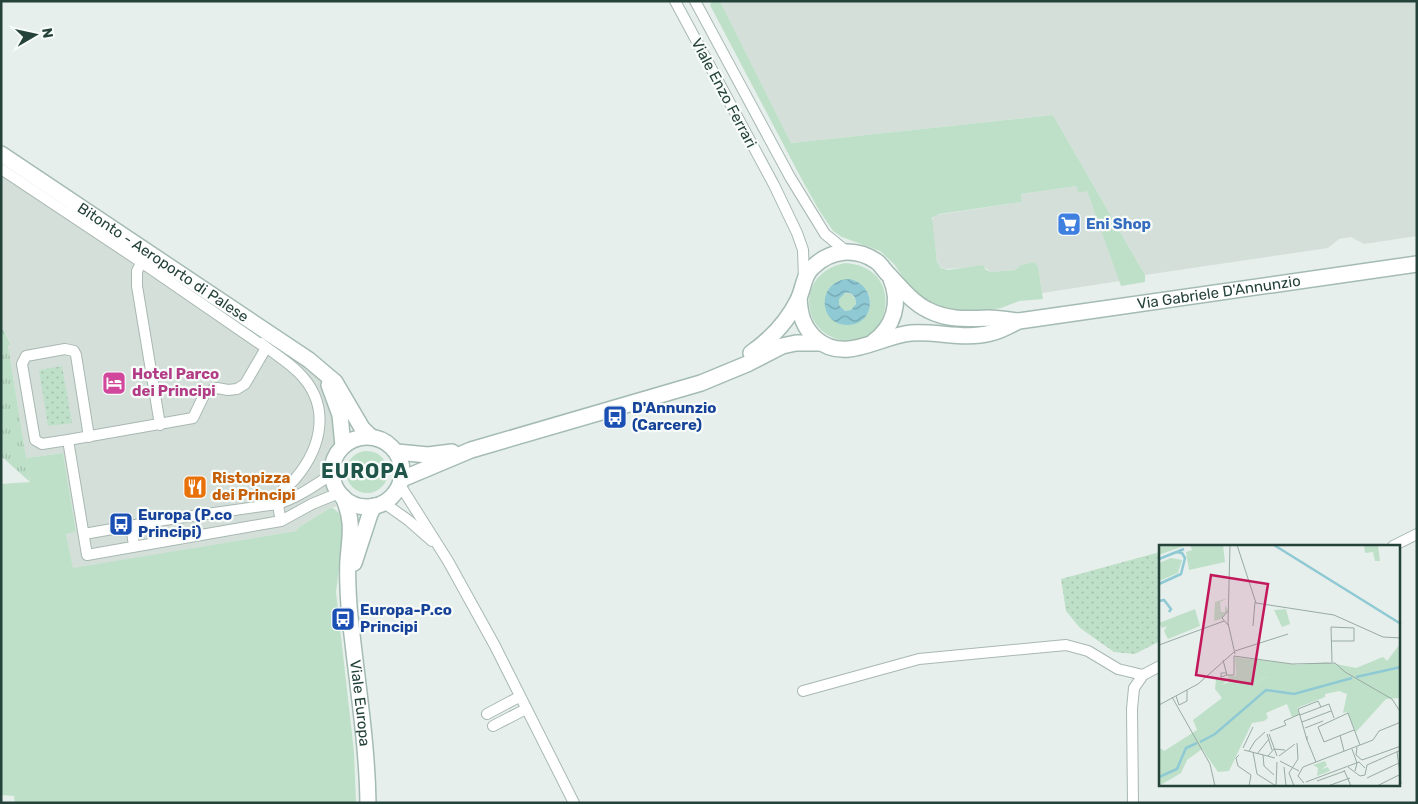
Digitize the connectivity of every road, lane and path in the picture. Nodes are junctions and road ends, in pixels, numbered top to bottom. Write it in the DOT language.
graph roads {
  1 [pos="675,1"];
  2 [pos="695,1"];
  3 [pos="1,155"];
  4 [pos="1,169"];
  5 [pos="18,180"];
  6 [pos="846,251"];
  7 [pos="144,257"];
  8 [pos="1417,264"];
  9 [pos="890,276"];
  10 [pos="804,280"];
  11 [pos="217,298"];
  12 [pos="799,298"];
  13 [pos="1019,321"];
  14 [pos="821,343"];
  15 [pos="869,344"];
  16 [pos="266,348"];
  17 [pos="324,374"];
  18 [pos="718,375"];
  19 [pos="160,425"];
  20 [pos="370,436"];
  21 [pos="89,437"];
  22 [pos="68,440"];
  23 [pos="343,446"];
  24 [pos="471,450"];
  25 [pos="397,452"];
  26 [pos="332,474"];
  27 [pos="401,482"];
  28 [pos="341,495"];
  29 [pos="277,504"];
  30 [pos="379,505"];
  31 [pos="281,521"];
  32 [pos="131,525"];
  33 [pos="84,534"];
  34 [pos="1417,534"];
  35 [pos="1395,545"];
  36 [pos="134,546"];
  37 [pos="442,551"];
  38 [pos="349,604"];
  39 [pos="1159,667"];
  40 [pos="1143,675"];
  41 [pos="803,691"];
  42 [pos="520,697"];
  43 [pos="526,709"];
  44 [pos="487,714"];
  45 [pos="493,726"];
  46 [pos="368,803"];
  47 [pos="574,803"];
  48 [pos="1134,803"];
  1 -- 10 [label="street, Viale Enzo Ferrari"];
  2 -- 6 [label="street, Viale Enzo Ferrari"];
  3 -- 5 [label="street"];
  3 -- 7 [label="main road, Bitonto - Aeroporto di Palese"];
  4 -- 5 [label="street"];
  5 -- 7 [label="street"];
  6 -- 9 [label="main road"];
  6 -- 10 [label="main road"];
  7 -- 11 [label="main road, Bitonto - Aeroporto di Palese"];
  7 -- 16 [label="street"];
  7 -- 19 [label="street"];
  8 -- 13 [label="main road, Via Gabriele D'Annunzio"];
  9 -- 13 [label="main road"];
  9 -- 15 [label="main road"];
  10 -- 12 [label="main road"];
  11 -- 16 [label="street"];
  11 -- 17 [label="main road, Bitonto - Aeroporto di Palese"];
  12 -- 14 [label="main road"];
  12 -- 18 [label="main road"];
  13 -- 15 [label="main road"];
  14 -- 15 [label="main road"];
  14 -- 18 [label="main road"];
  16 -- 19 [label="street"];
  16 -- 29 [label="street"];
  17 -- 20 [label="main road, Bitonto - Aeroporto di Palese"];
  17 -- 23 [label="main road"];
  18 -- 24 [label="main road"];
  19 -- 21 [label="street"];
  20 -- 23 [label="main road"];
  20 -- 25 [label="main road"];
  21 -- 22 [label="street"];
  21 -- 22 [label="street"];
  22 -- 33 [label="street"];
  23 -- 26 [label="main road"];
  24 -- 25 [label="main road"];
  24 -- 27 [label="main road"];
  25 -- 27 [label="main road"];
  26 -- 28 [label="main road"];
  26 -- 29 [label="street"];
  27 -- 30 [label="main road"];
  27 -- 37 [label="street"];
  28 -- 30 [label="main road"];
  28 -- 31 [label="street"];
  28 -- 38 [label="main road, Viale Europa"];
  29 -- 31 [label="street"];
  29 -- 32 [label="street"];
  30 -- 37 [label="street"];
  30 -- 38 [label="main road, Viale Europa"];
  31 -- 36 [label="street"];
  32 -- 33 [label="street"];
  32 -- 36 [label="street"];
  33 -- 36 [label="street"];
  34 -- 35 [label="street"];
  37 -- 42 [label="street"];
  38 -- 46 [label="main road, Viale Europa"];
  39 -- 40 [label="street"];
  40 -- 41 [label="street"];
  40 -- 48 [label="street"];
  42 -- 43 [label="street"];
  42 -- 44 [label="street"];
  43 -- 45 [label="street"];
  43 -- 47 [label="street"];
}
